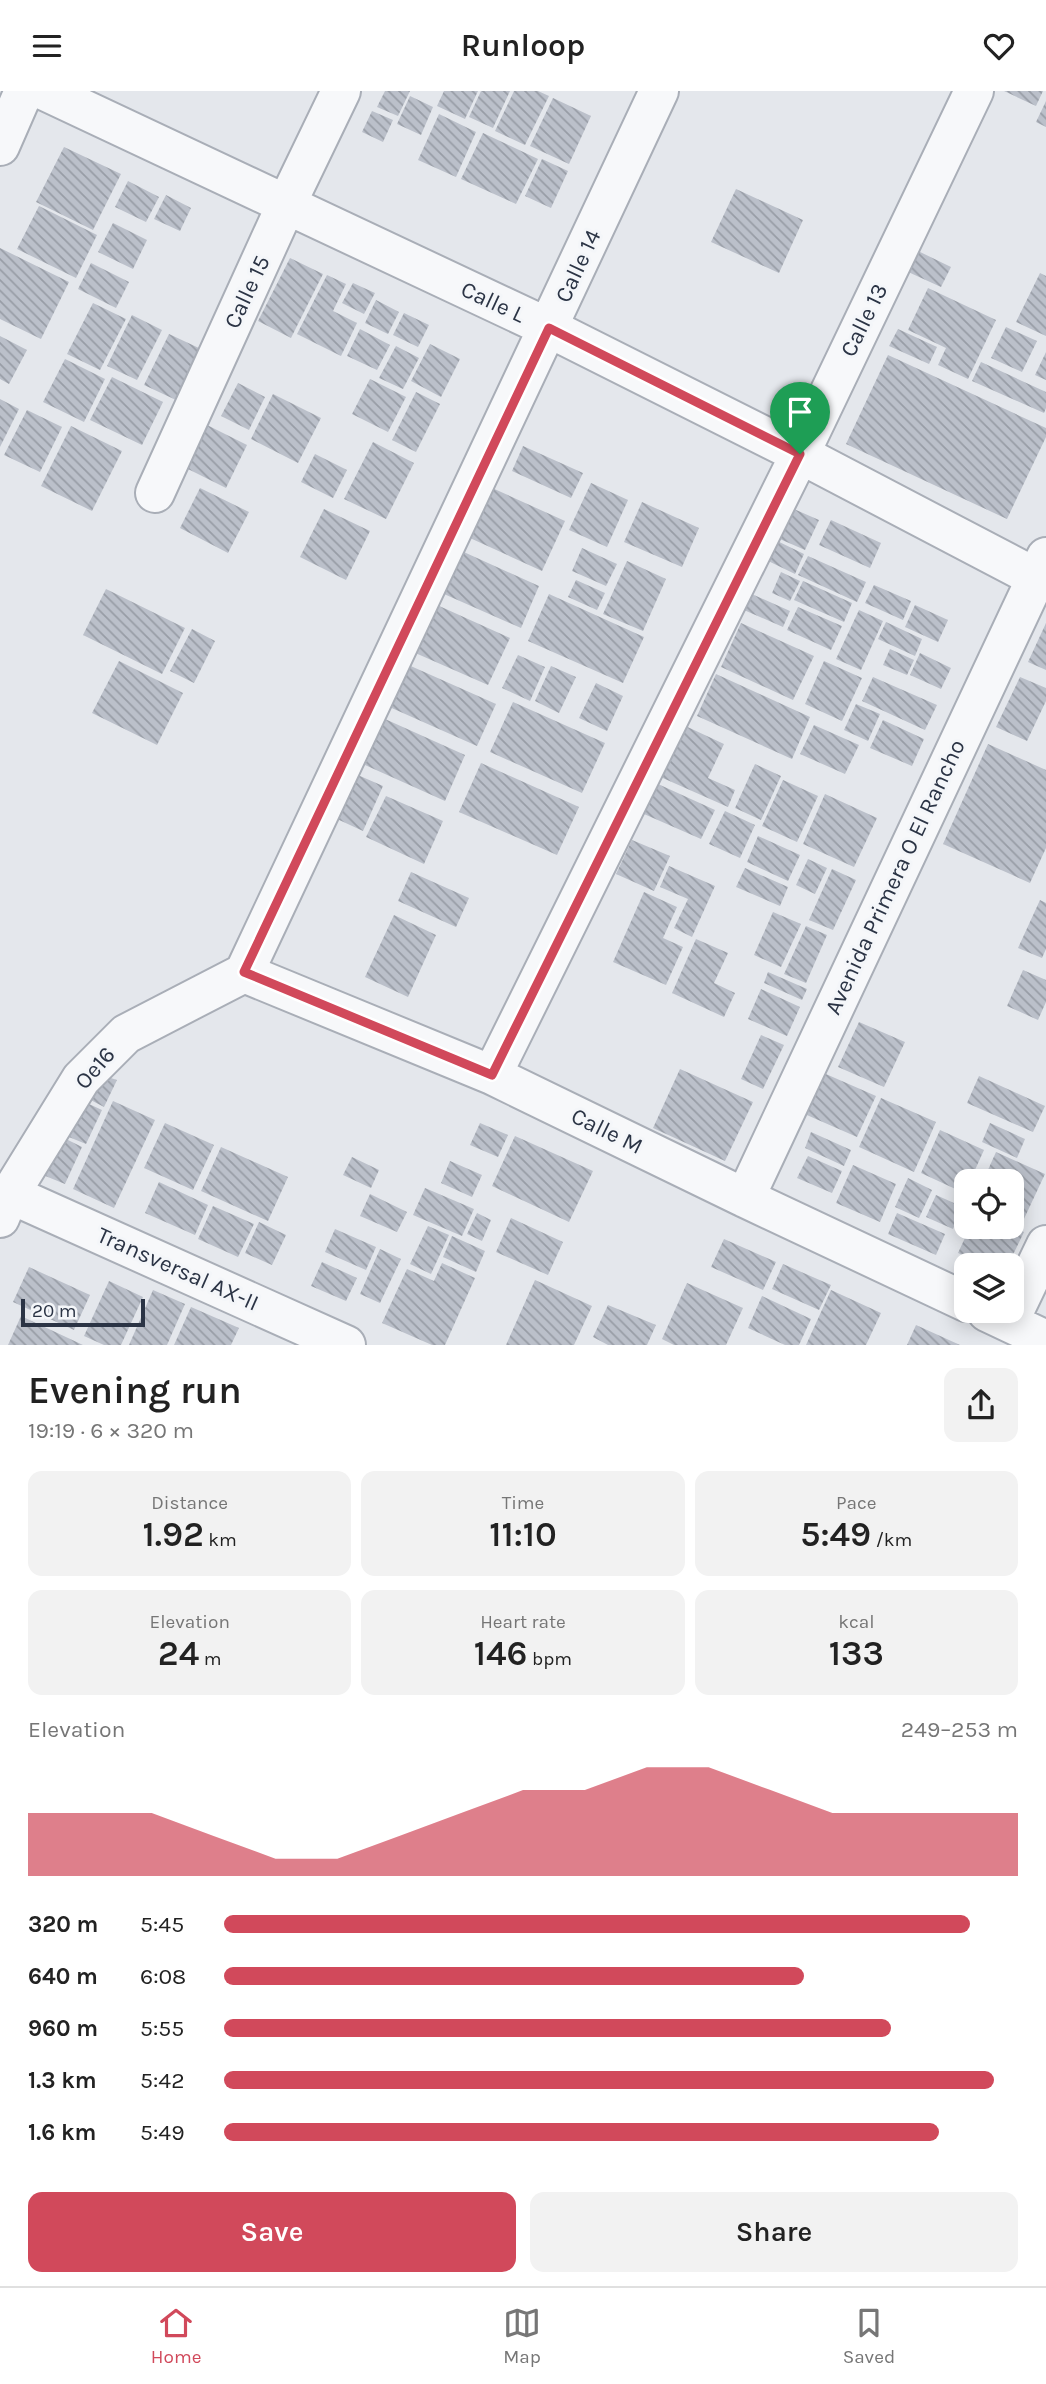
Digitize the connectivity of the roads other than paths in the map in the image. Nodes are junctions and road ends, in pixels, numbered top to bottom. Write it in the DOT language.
graph roads {
  1 [pos="24,91"];
  2 [pos="45,91"];
  3 [pos="341,91"];
  4 [pos="659,91"];
  5 [pos="974,91"];
  6 [pos="0,146"];
  7 [pos="286,205"];
  8 [pos="549,328"];
  9 [pos="800,454"];
  10 [pos="155,493"];
  11 [pos="1042,573"];
  12 [pos="244,972"];
  13 [pos="492,1075"];
  14 [pos="745,1198"];
  15 [pos="5,1206"];
  16 [pos="1046,1245"];
  17 [pos="1024,1277"];
  18 [pos="954,1296"];
  19 [pos="1010,1323"];
  20 [pos="1046,1340"];
  21 [pos="346,1345"];
  1 -- 6 [label="street"];
  2 -- 7 [label="street, Calle L"];
  3 -- 7 [label="street, Calle 15"];
  4 -- 8 [label="street, Calle 14"];
  5 -- 9 [label="street, Calle 13"];
  7 -- 8 [label="street, Calle L"];
  7 -- 10 [label="street, Calle 15"];
  8 -- 9 [label="street, Calle L"];
  8 -- 12 [label="street, Calle 14"];
  9 -- 11 [label="street, Calle L"];
  9 -- 13 [label="street, Calle 13"];
  11 -- 14 [label="street, Avenida Primera O El Rancho"];
  12 -- 13 [label="street, Calle M"];
  12 -- 15 [label="street, Oe16"];
  13 -- 14 [label="street, Calle M"];
  14 -- 18 [label="street, Calle M"];
  15 -- 21 [label="street, Transversal AX-II"];
  16 -- 17 [label="street"];
  19 -- 20 [label="street"];
}
